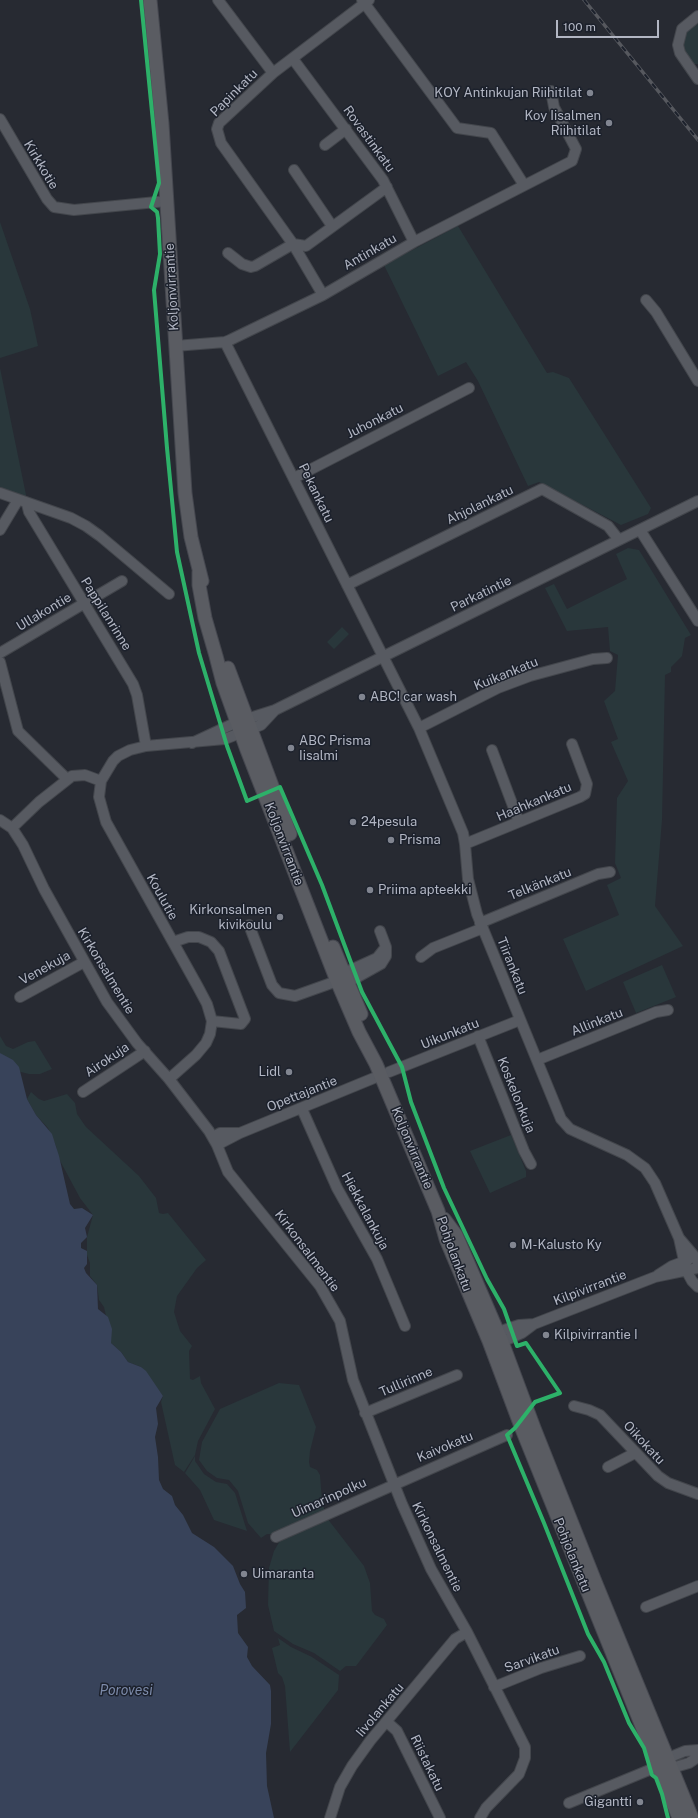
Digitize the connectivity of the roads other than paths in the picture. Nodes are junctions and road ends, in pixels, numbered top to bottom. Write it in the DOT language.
graph roads {
  1 [pos="150,0"];
  2 [pos="218,0"];
  3 [pos="365,1"];
  4 [pos="698,16"];
  5 [pos="293,58"];
  6 [pos="273,73"];
  7 [pos="698,79"];
  8 [pos="551,91"];
  9 [pos="0,119"];
  10 [pos="346,129"];
  11 [pos="325,145"];
  12 [pos="294,170"];
  13 [pos="524,185"];
  14 [pos="387,187"];
  15 [pos="167,201"];
  16 [pos="332,226"];
  17 [pos="414,242"];
  18 [pos="293,244"];
  19 [pos="228,253"];
  20 [pos="322,295"];
  21 [pos="646,300"];
  22 [pos="225,342"];
  23 [pos="175,346"];
  24 [pos="698,381"];
  25 [pos="469,388"];
  26 [pos="294,478"];
  27 [pos="0,493"];
  28 [pos="698,501"];
  29 [pos="22,502"];
  30 [pos="0,530"];
  31 [pos="640,530"];
  32 [pos="619,540"];
  33 [pos="122,581"];
  34 [pos="347,585"];
  35 [pos="169,594"];
  36 [pos="84,603"];
  37 [pos="698,620"];
  38 [pos="0,653"];
  39 [pos="382,657"];
  40 [pos="607,658"];
  41 [pos="0,662"];
  42 [pos="244,726"];
  43 [pos="419,728"];
  44 [pos="572,744"];
  45 [pos="146,746"];
  46 [pos="492,750"];
  47 [pos="67,779"];
  48 [pos="101,781"];
  49 [pos="0,820"];
  50 [pos="519,822"];
  51 [pos="12,828"];
  52 [pos="466,844"];
  53 [pos="610,872"];
  54 [pos="249,925"];
  55 [pos="482,926"];
  56 [pos="380,931"];
  57 [pos="173,942"];
  58 [pos="421,957"];
  59 [pos="84,962"];
  60 [pos="343,978"];
  61 [pos="20,997"];
  62 [pos="668,1010"];
  63 [pos="520,1020"];
  64 [pos="212,1021"];
  65 [pos="478,1036"];
  66 [pos="145,1050"];
  67 [pos="537,1060"];
  68 [pos="389,1072"];
  69 [pos="374,1078"];
  70 [pos="169,1079"];
  71 [pos="83,1092"];
  72 [pos="302,1109"];
  73 [pos="215,1141"];
  74 [pos="531,1164"];
  75 [pos="438,1211"];
  76 [pos="679,1238"];
  77 [pos="697,1262"];
  78 [pos="684,1266"];
  79 [pos="698,1287"];
  80 [pos="405,1326"];
  81 [pos="496,1338"];
  82 [pos="457,1375"];
  83 [pos="574,1406"];
  84 [pos="366,1413"];
  85 [pos="507,1435"];
  86 [pos="635,1453"];
  87 [pos="608,1467"];
  88 [pos="393,1484"];
  89 [pos="698,1494"];
  90 [pos="276,1537"];
  91 [pos="698,1586"];
  92 [pos="646,1607"];
  93 [pos="467,1632"];
  94 [pos="580,1656"];
  95 [pos="494,1687"];
  96 [pos="388,1722"];
  97 [pos="698,1750"];
  98 [pos="698,1757"];
  99 [pos="666,1764"];
  100 [pos="569,1803"];
  101 [pos="330,1818"];
  102 [pos="440,1818"];
  103 [pos="480,1818"];
  104 [pos="679,1818"];
  105 [pos="692,1818"];
  1 -- 15 [label="main road, Koljonvirrantie"];
  2 -- 6 [label="street"];
  3 -- 5 [label="street, Papinkatu"];
  3 -- 13 [label="street"];
  4 -- 7 [label="street"];
  5 -- 6 [label="street, Papinkatu"];
  5 -- 10 [label="street, Rovastinkatu"];
  6 -- 18 [label="street, Papinkatu"];
  8 -- 13 [label="street, Antinkatu"];
  9 -- 15 [label="street, Kirkkotie"];
  10 -- 11 [label="street"];
  10 -- 14 [label="street, Rovastinkatu"];
  12 -- 16 [label="street"];
  13 -- 17 [label="street, Antinkatu"];
  14 -- 16 [label="street"];
  14 -- 17 [label="street, Rovastinkatu"];
  15 -- 23 [label="main road, Koljonvirrantie"];
  16 -- 18 [label="street"];
  17 -- 20 [label="street, Antinkatu"];
  18 -- 19 [label="street"];
  18 -- 20 [label="street, Papinkatu"];
  20 -- 22 [label="street, Antinkatu"];
  21 -- 24 [label="street"];
  22 -- 23 [label="street, Antinkatu"];
  22 -- 26 [label="street, Pekankatu"];
  23 -- 42 [label="main road, Koljonvirrantie"];
  25 -- 26 [label="street, Juhonkatu"];
  26 -- 34 [label="street, Pekankatu"];
  27 -- 29 [label="street"];
  28 -- 31 [label="street, Parkatintie"];
  29 -- 30 [label="street"];
  29 -- 35 [label="street"];
  29 -- 36 [label="street, Pappilanrinne"];
  31 -- 32 [label="street, Parkatintie"];
  31 -- 37 [label="street"];
  32 -- 34 [label="street, Ahjolankatu"];
  32 -- 39 [label="street, Parkatintie"];
  33 -- 36 [label="street, Ullakontie"];
  34 -- 39 [label="street, Pekankatu"];
  36 -- 38 [label="street, Ullakontie"];
  36 -- 45 [label="street, Pappilanrinne"];
  39 -- 42 [label="street, Parkatintie"];
  39 -- 43 [label="street, Tiirankatu"];
  40 -- 43 [label="street, Kuikankatu"];
  41 -- 47 [label="street"];
  42 -- 45 [label="street, Parkatintie"];
  42 -- 60 [label="main road, Koljonvirrantie"];
  43 -- 52 [label="street, Tiirankatu"];
  44 -- 50 [label="street, Haahkankatu"];
  45 -- 48 [label="street"];
  46 -- 50 [label="street"];
  47 -- 48 [label="street"];
  47 -- 51 [label="street"];
  48 -- 57 [label="street, Koulutie"];
  49 -- 51 [label="street, Kirkonsalmentie"];
  50 -- 52 [label="street, Haahkankatu"];
  51 -- 59 [label="street, Kirkonsalmentie"];
  52 -- 55 [label="street, Tiirankatu"];
  53 -- 55 [label="street, Telkänkatu"];
  54 -- 60 [label="street"];
  55 -- 58 [label="street, Telkänkatu"];
  55 -- 63 [label="street, Tiirankatu"];
  56 -- 60 [label="street"];
  57 -- 64 [label="street, Koulutie"];
  57 -- 64 [label="street"];
  59 -- 61 [label="street, Venekuja"];
  59 -- 66 [label="street, Kirkonsalmentie"];
  60 -- 75 [label="main road, Koljonvirrantie"];
  62 -- 67 [label="street, Allinkatu"];
  63 -- 65 [label="street, Uikunkatu"];
  63 -- 67 [label="street, Tiirankatu"];
  64 -- 70 [label="street"];
  65 -- 68 [label="street, Uikunkatu"];
  65 -- 74 [label="street, Koskelonkuja"];
  66 -- 70 [label="street, Kirkonsalmentie"];
  66 -- 71 [label="street, Airokuja"];
  67 -- 76 [label="street, Tiirankatu"];
  69 -- 72 [label="street, Opettajantie"];
  70 -- 73 [label="street, Kirkonsalmentie"];
  72 -- 73 [label="street, Opettajantie"];
  72 -- 80 [label="street, Hiekkalankuja"];
  73 -- 84 [label="street, Kirkonsalmentie"];
  75 -- 81 [label="main road, Pohjolankatu"];
  76 -- 77 [label="street, Tiirankatu"];
  76 -- 78 [label="street, Tiirankatu"];
  77 -- 78 [label="street, Kilpivirrantie"];
  78 -- 79 [label="street"];
  78 -- 81 [label="street, Kilpivirrantie"];
  81 -- 99 [label="main road, Pohjolankatu"];
  82 -- 84 [label="street, Tullirinne"];
  83 -- 86 [label="street, Oikokatu"];
  84 -- 88 [label="street, Kirkonsalmentie"];
  85 -- 88 [label="street, Kaivokatu"];
  86 -- 87 [label="street"];
  86 -- 89 [label="street, Oikokatu"];
  88 -- 90 [label="street, Uimarinpolku"];
  88 -- 93 [label="street, Kirkonsalmentie"];
  91 -- 92 [label="street"];
  93 -- 95 [label="street, Kirkonsalmentie"];
  93 -- 96 [label="street, Iivolankatu"];
  94 -- 95 [label="street, Sarvikatu"];
  95 -- 103 [label="street, Kirkonsalmentie"];
  96 -- 101 [label="street, Iivolankatu"];
  96 -- 102 [label="street, Riistakatu"];
  97 -- 99 [label="street"];
  98 -- 99 [label="street"];
  99 -- 100 [label="street"];
  99 -- 104 [label="main road, Pohjolankatu"];
  99 -- 105 [label="main road, Pohjolankatu"];
}
